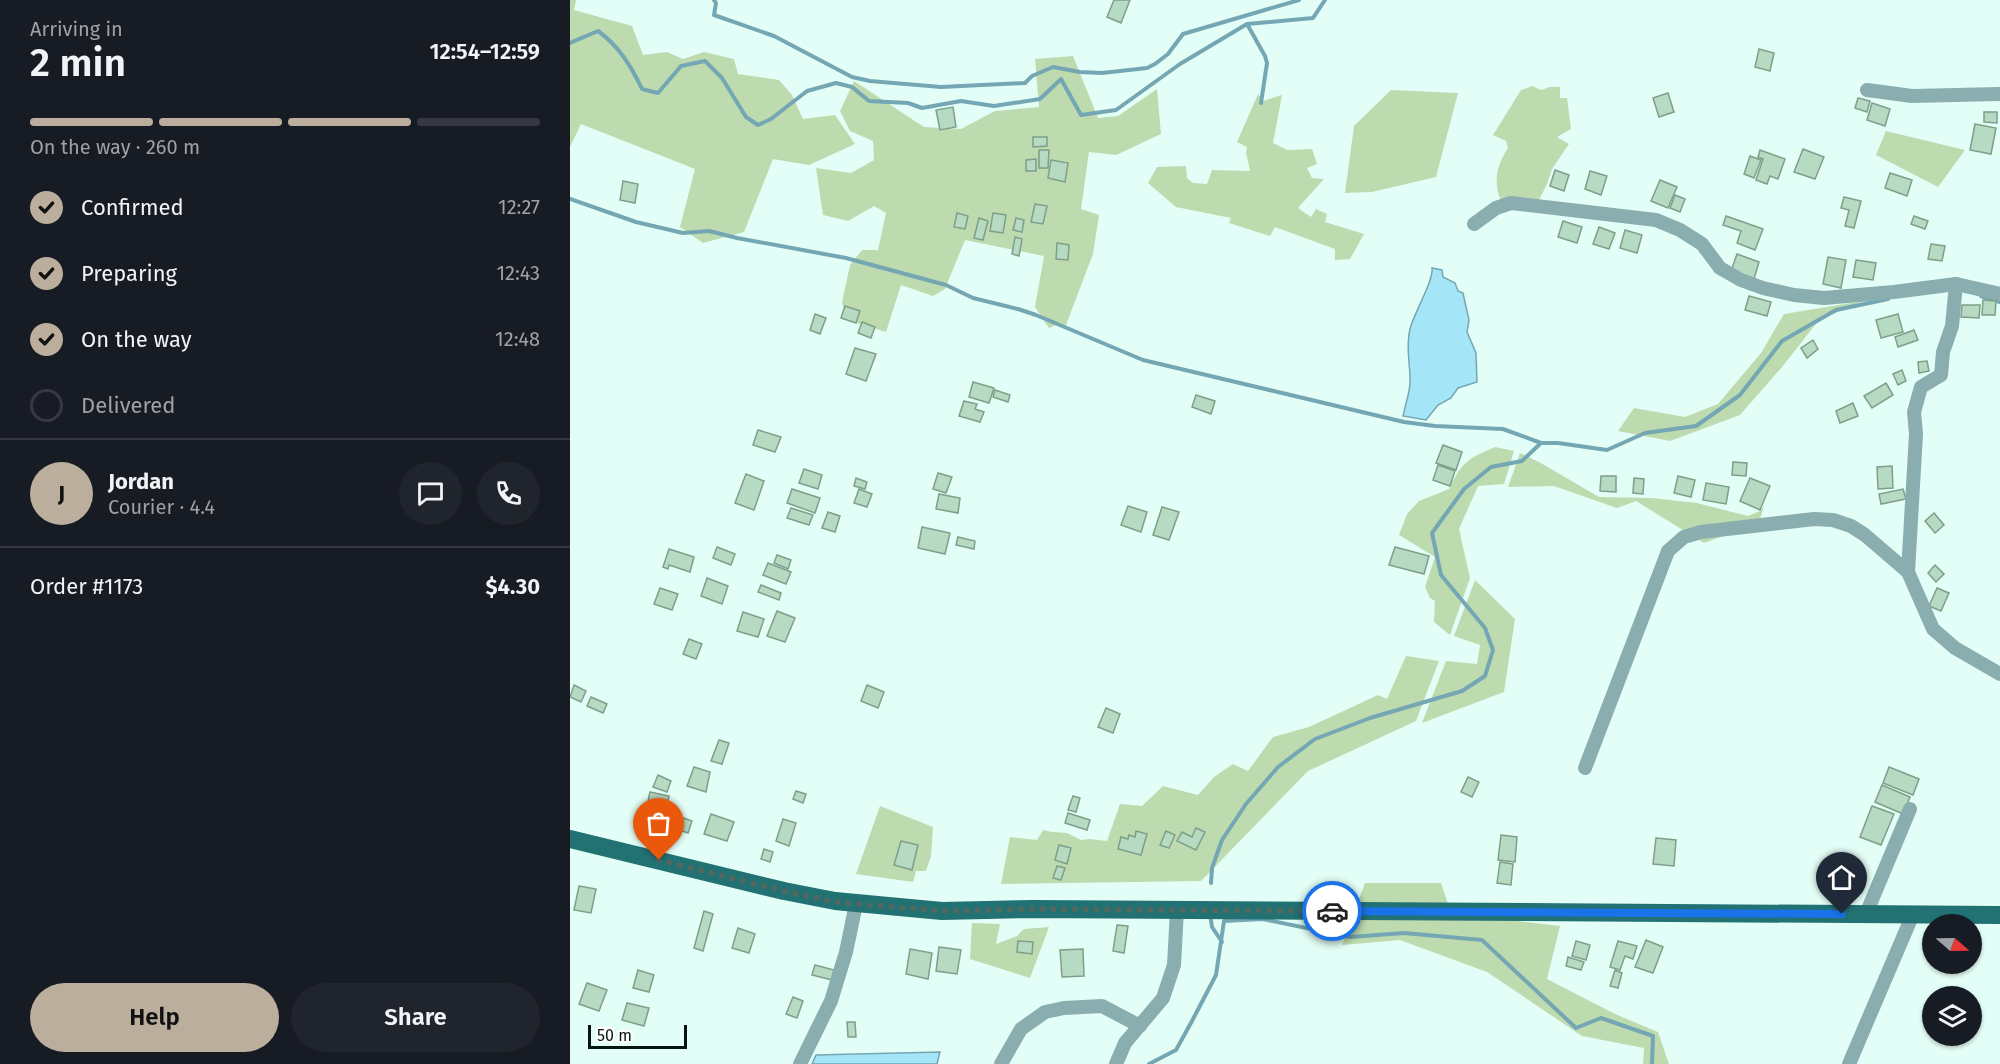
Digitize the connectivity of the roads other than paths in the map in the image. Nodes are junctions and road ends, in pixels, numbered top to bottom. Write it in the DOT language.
graph roads {
  1 [pos="1867,90"];
  2 [pos="2000,94"];
  3 [pos="1474,224"];
  4 [pos="1956,285"];
  5 [pos="2000,294"];
  6 [pos="1908,572"];
  7 [pos="2000,674"];
  8 [pos="1585,768"];
  9 [pos="1910,809"];
  10 [pos="570,839"];
  11 [pos="856,904"];
  12 [pos="1177,910"];
  13 [pos="1866,914"];
  14 [pos="1913,915"];
  15 [pos="2000,915"];
  16 [pos="1140,1026"];
  17 [pos="800,1064"];
  18 [pos="1001,1064"];
  19 [pos="1116,1064"];
  20 [pos="1849,1064"];
  1 -- 2 [label="street"];
  3 -- 4 [label="street"];
  4 -- 5 [label="street"];
  4 -- 6 [label="street"];
  6 -- 7 [label="street"];
  6 -- 8 [label="street"];
  9 -- 13 [label="street"];
  10 -- 11 [label="main road"];
  11 -- 12 [label="main road"];
  11 -- 17 [label="street"];
  12 -- 13 [label="main road"];
  12 -- 16 [label="street"];
  13 -- 14 [label="main road"];
  14 -- 15 [label="main road"];
  14 -- 20 [label="street"];
  16 -- 18 [label="street"];
  16 -- 19 [label="street"];
}
